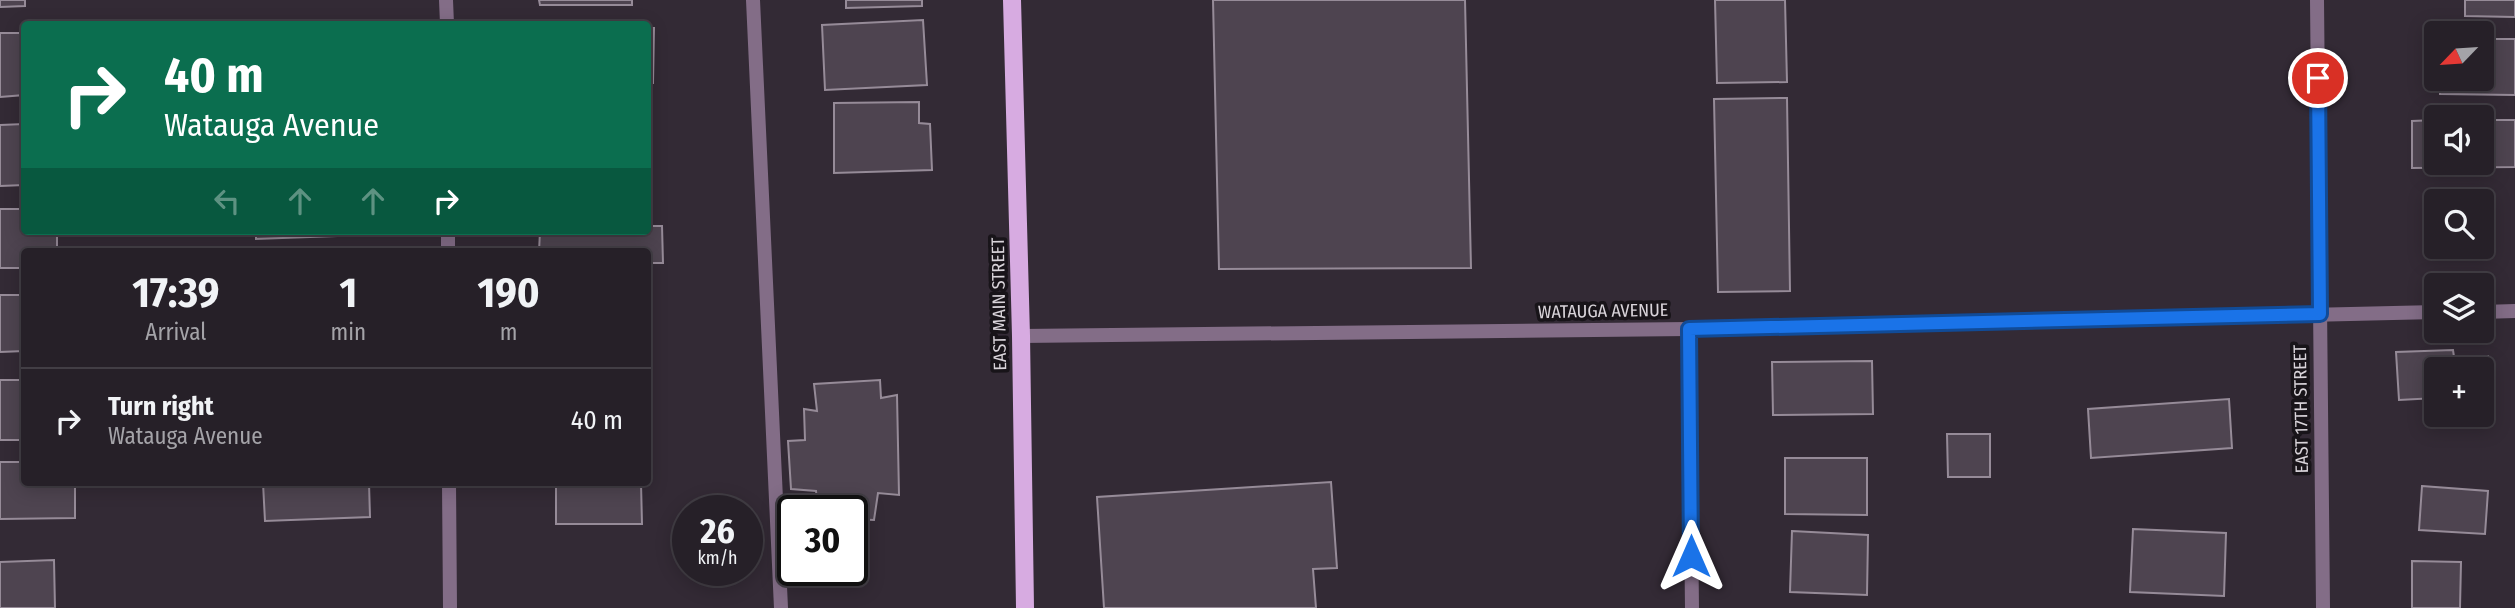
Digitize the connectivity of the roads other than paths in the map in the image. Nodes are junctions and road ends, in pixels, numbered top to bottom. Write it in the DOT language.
graph roads {
  1 [pos="446,0"];
  2 [pos="753,0"];
  3 [pos="1012,0"];
  4 [pos="2317,0"];
  5 [pos="447,21"];
  6 [pos="2515,311"];
  7 [pos="2424,312"];
  8 [pos="2494,312"];
  9 [pos="2320,314"];
  10 [pos="1689,329"];
  11 [pos="1021,336"];
  12 [pos="449,486"];
  13 [pos="450,608"];
  14 [pos="781,608"];
  15 [pos="1025,608"];
  16 [pos="1692,608"];
  17 [pos="2323,608"];
  1 -- 5 [label="street"];
  2 -- 14 [label="street"];
  3 -- 11 [label="main road, EAST MAIN STREET"];
  4 -- 9 [label="street, EAST 17TH STREET"];
  6 -- 8 [label="street"];
  7 -- 9 [label="street, WATAUGA AVENUE"];
  9 -- 10 [label="street, WATAUGA AVENUE"];
  9 -- 17 [label="street, EAST 17TH STREET"];
  10 -- 11 [label="street, WATAUGA AVENUE"];
  10 -- 16 [label="street"];
  11 -- 15 [label="main road, EAST MAIN STREET"];
  12 -- 13 [label="street"];
}
